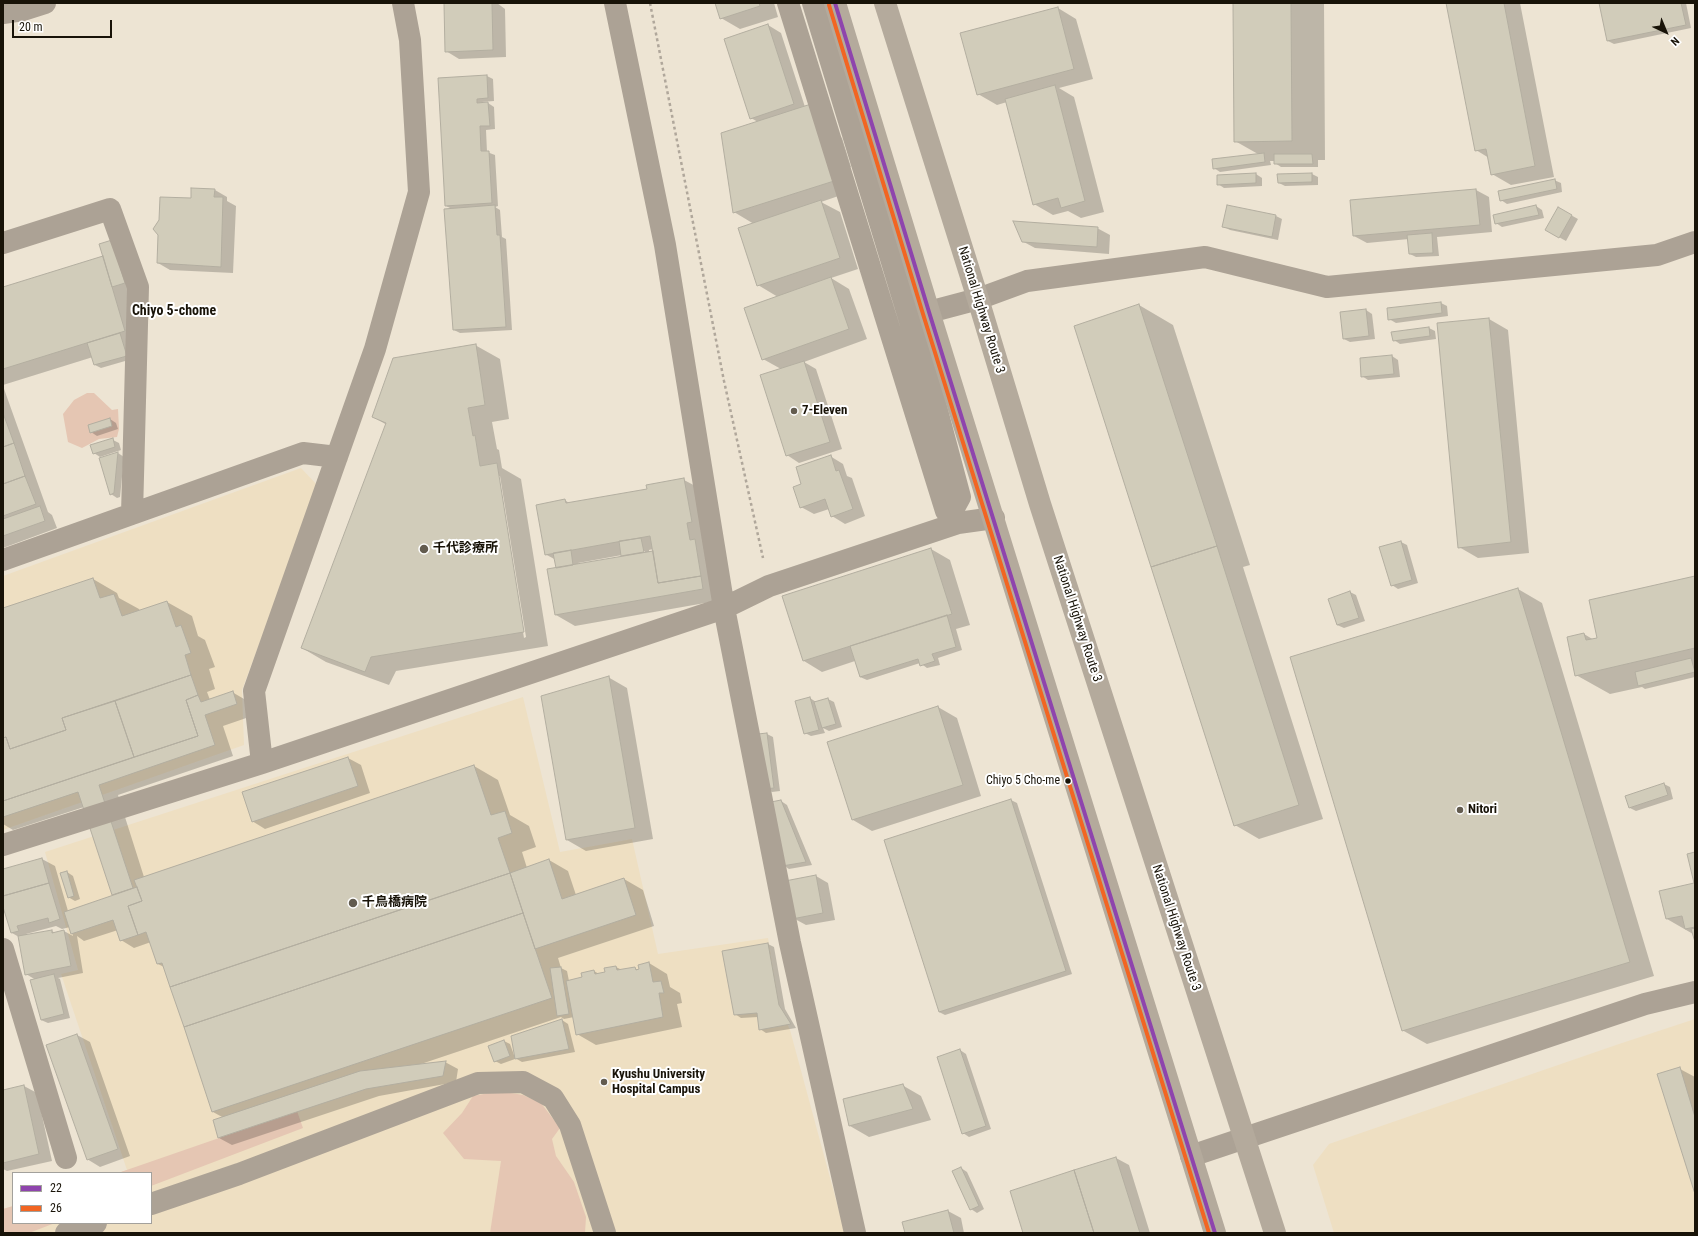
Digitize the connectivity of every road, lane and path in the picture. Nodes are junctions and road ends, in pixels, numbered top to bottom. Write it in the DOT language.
graph roads {
  1 [pos="45,3"];
  2 [pos="403,3"];
  3 [pos="615,3"];
  4 [pos="650,3"];
  5 [pos="788,3"];
  6 [pos="813,3"];
  7 [pos="836,3"];
  8 [pos="885,3"];
  9 [pos="3,13"];
  10 [pos="1695,242"];
  11 [pos="3,243"];
  12 [pos="978,299"];
  13 [pos="929,312"];
  14 [pos="337,457"];
  15 [pos="132,514"];
  16 [pos="994,518"];
  17 [pos="3,560"];
  18 [pos="770,586"];
  19 [pos="724,608"];
  20 [pos="262,763"];
  21 [pos="3,845"];
  22 [pos="3,949"];
  23 [pos="1695,992"];
  24 [pos="1243,1138"];
  25 [pos="1191,1156"];
  26 [pos="66,1158"];
  27 [pos="152,1204"];
  28 [pos="93,1224"];
  29 [pos="66,1233"];
  30 [pos="605,1233"];
  31 [pos="855,1233"];
  32 [pos="1215,1233"];
  33 [pos="1275,1233"];
  1 -- 9 [label="street"];
  2 -- 14 [label="street"];
  3 -- 19 [label="street"];
  4 -- 18 [label="path"];
  5 -- 6 [label="street"];
  7 -- 13 [label="highway"];
  8 -- 12 [label="highway, National Highway Route 3"];
  10 -- 12 [label="street"];
  11 -- 15 [label="street"];
  12 -- 13 [label="street"];
  12 -- 24 [label="highway, National Highway Route 3"];
  13 -- 16 [label="highway"];
  14 -- 15 [label="street"];
  14 -- 20 [label="street"];
  15 -- 17 [label="street"];
  16 -- 18 [label="street"];
  16 -- 25 [label="highway"];
  18 -- 19 [label="street"];
  19 -- 20 [label="street"];
  19 -- 31 [label="street"];
  20 -- 21 [label="street"];
  22 -- 26 [label="street"];
  23 -- 24 [label="street"];
  24 -- 25 [label="street"];
  24 -- 33 [label="highway, National Highway Route 3"];
  25 -- 32 [label="highway"];
  27 -- 30 [label="street"];
  28 -- 29 [label="street"];
}
